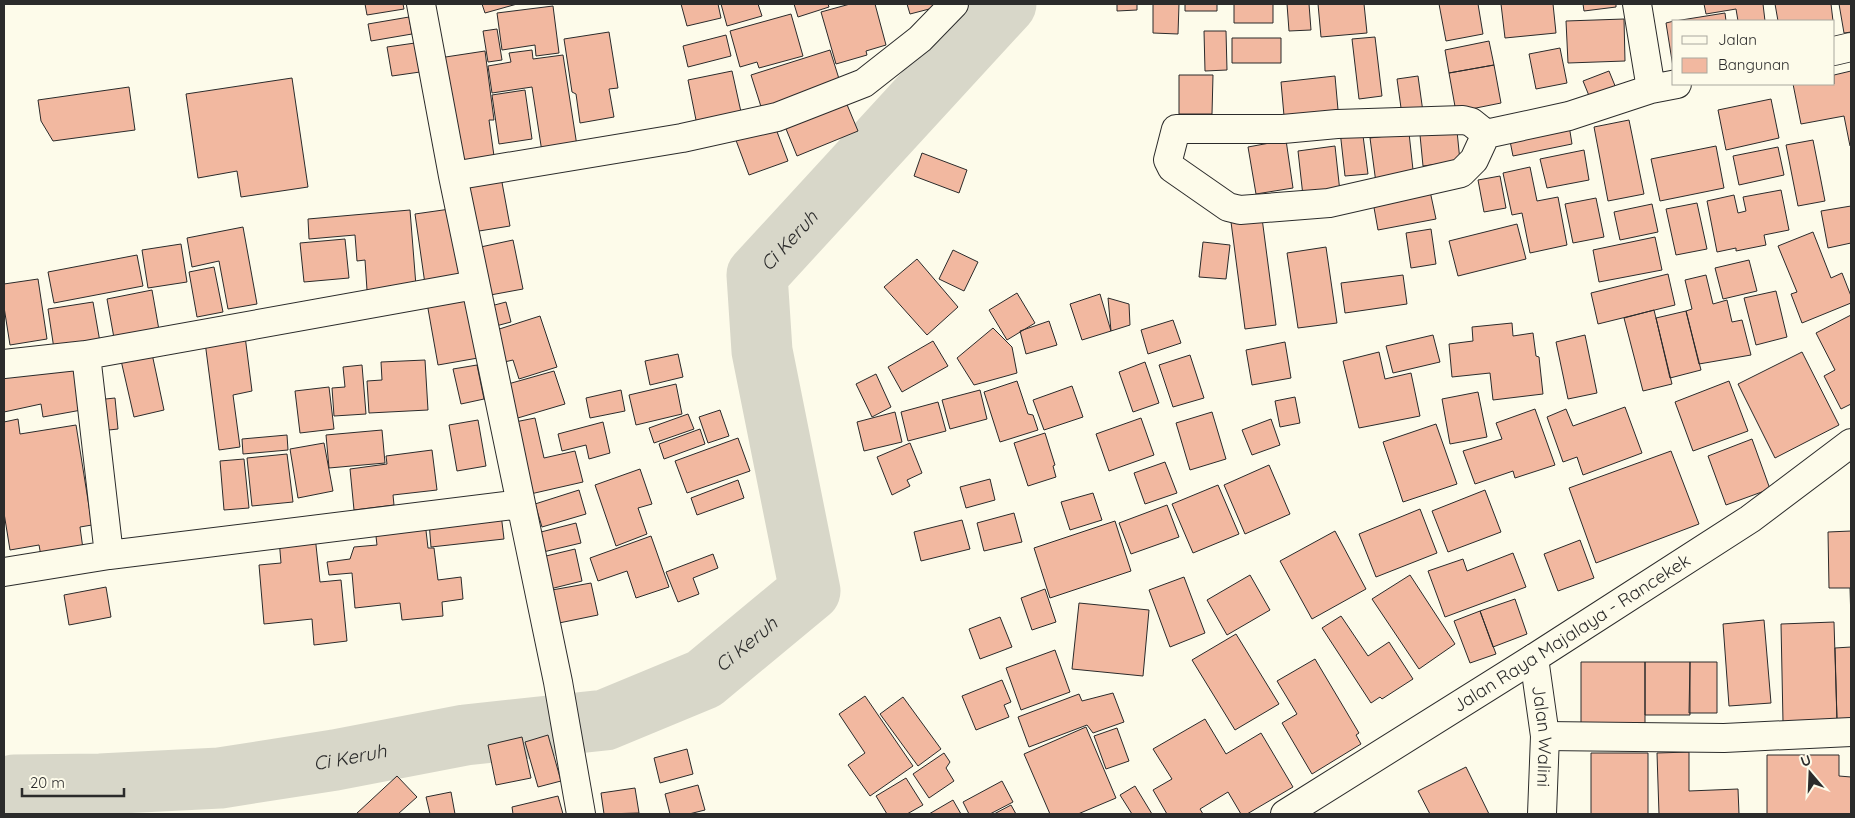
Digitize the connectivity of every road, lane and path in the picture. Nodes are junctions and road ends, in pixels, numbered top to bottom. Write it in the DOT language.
graph roads {
  1 [pos="422,4"];
  2 [pos="954,4"];
  3 [pos="1637,4"];
  4 [pos="1851,47"];
  5 [pos="1835,51"];
  6 [pos="1672,85"];
  7 [pos="1651,89"];
  8 [pos="1486,134"];
  9 [pos="452,176"];
  10 [pos="475,285"];
  11 [pos="86,355"];
  12 [pos="4,364"];
  13 [pos="1851,443"];
  14 [pos="521,504"];
  15 [pos="109,555"];
  16 [pos="4,572"];
  17 [pos="1534,658"];
  18 [pos="1851,732"];
  19 [pos="1545,736"];
  20 [pos="581,814"];
  21 [pos="1285,814"];
  22 [pos="1542,814"];
  1 -- 9 [label="street"];
  2 -- 9 [label="street"];
  3 -- 7 [label="street"];
  4 -- 5 [label="street"];
  6 -- 7 [label="street"];
  7 -- 8 [label="street"];
  8 -- 8 [label="street"];
  9 -- 10 [label="street"];
  10 -- 11 [label="street"];
  10 -- 14 [label="street"];
  11 -- 12 [label="street"];
  11 -- 15 [label="street"];
  13 -- 17 [label="street, Jalan Raya Majalaya - Rancekek"];
  14 -- 15 [label="street"];
  14 -- 20 [label="street"];
  15 -- 16 [label="street"];
  17 -- 19 [label="street, Jalan Walini"];
  17 -- 21 [label="street, Jalan Raya Majalaya - Rancekek"];
  18 -- 19 [label="street"];
  19 -- 22 [label="street, Jalan Walini"];
}
